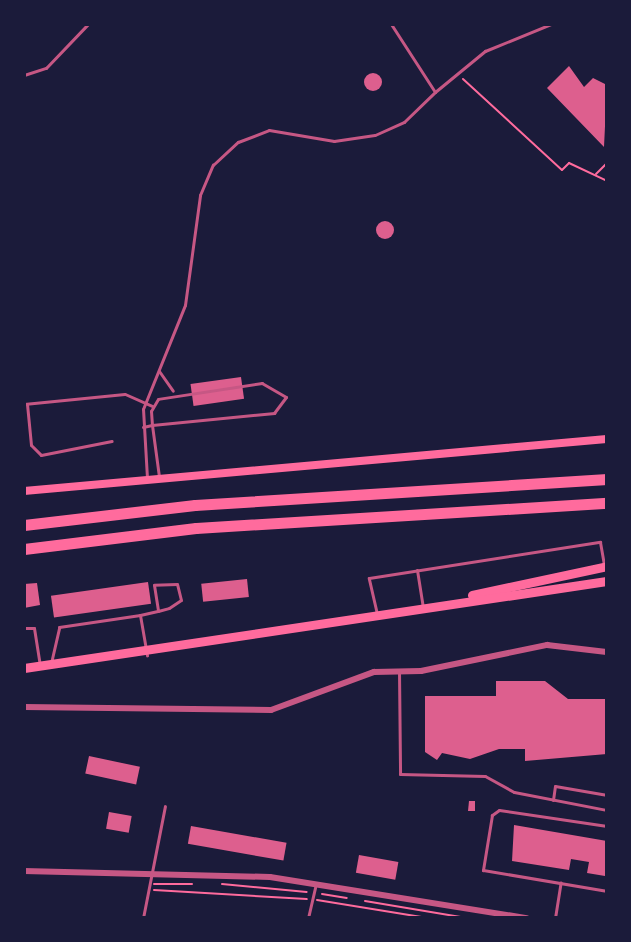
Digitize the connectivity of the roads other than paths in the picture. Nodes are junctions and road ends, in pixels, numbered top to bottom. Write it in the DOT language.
graph roads {
  1 [pos="88,24"];
  2 [pos="391,24"];
  3 [pos="551,24"];
  4 [pos="24,75"];
  5 [pos="435,92"];
  6 [pos="159,371"];
  7 [pos="173,391"];
  8 [pos="145,402"];
  9 [pos="25,404"];
  10 [pos="152,406"];
  11 [pos="152,425"];
  12 [pos="142,427"];
  13 [pos="607,439"];
  14 [pos="112,441"];
  15 [pos="159,477"];
  16 [pos="147,478"];
  17 [pos="607,479"];
  18 [pos="24,491"];
  19 [pos="607,503"];
  20 [pos="24,525"];
  21 [pos="24,549"];
  22 [pos="606,566"];
  23 [pos="417,570"];
  24 [pos="607,581"];
  25 [pos="450,601"];
  26 [pos="423,606"];
  27 [pos="158,611"];
  28 [pos="377,614"];
  29 [pos="140,615"];
  30 [pos="24,628"];
  31 [pos="607,652"];
  32 [pos="147,655"];
  33 [pos="45,667"];
  34 [pos="24,668"];
  35 [pos="399,671"];
  36 [pos="24,707"];
  37 [pos="607,795"];
  38 [pos="553,800"];
  39 [pos="165,806"];
  40 [pos="607,810"];
  41 [pos="607,826"];
  42 [pos="24,871"];
  43 [pos="151,873"];
  44 [pos="561,882"];
  45 [pos="316,883"];
  46 [pos="607,891"];
  47 [pos="143,918"];
  48 [pos="308,918"];
  49 [pos="527,918"];
  50 [pos="555,918"];
  1 -- 4 [label="lane"];
  2 -- 5 [label="lane"];
  3 -- 5 [label="lane"];
  5 -- 6 [label="lane"];
  6 -- 7 [label="lane"];
  6 -- 8 [label="lane"];
  7 -- 10 [label="lane"];
  7 -- 11 [label="lane"];
  8 -- 9 [label="lane"];
  8 -- 10 [label="lane"];
  8 -- 12 [label="lane"];
  9 -- 14 [label="lane"];
  10 -- 11 [label="lane"];
  11 -- 12 [label="lane"];
  11 -- 15 [label="lane"];
  12 -- 16 [label="lane"];
  13 -- 15 [label="main road"];
  15 -- 16 [label="main road"];
  16 -- 18 [label="main road"];
  17 -- 20 [label="highway"];
  19 -- 21 [label="highway"];
  22 -- 23 [label="lane"];
  22 -- 25 [label="main road"];
  23 -- 26 [label="lane"];
  23 -- 28 [label="lane"];
  24 -- 25 [label="main road"];
  25 -- 26 [label="main road"];
  26 -- 28 [label="main road"];
  27 -- 27 [label="lane"];
  27 -- 29 [label="lane"];
  28 -- 32 [label="main road"];
  29 -- 32 [label="lane"];
  29 -- 33 [label="lane"];
  30 -- 33 [label="lane"];
  31 -- 35 [label="street"];
  32 -- 33 [label="main road"];
  33 -- 34 [label="main road"];
  35 -- 36 [label="street"];
  35 -- 38 [label="lane"];
  37 -- 38 [label="lane"];
  38 -- 40 [label="lane"];
  39 -- 43 [label="lane"];
  41 -- 44 [label="lane"];
  42 -- 43 [label="street"];
  43 -- 45 [label="street"];
  43 -- 47 [label="lane"];
  44 -- 46 [label="lane"];
  44 -- 50 [label="lane"];
  45 -- 48 [label="lane"];
  45 -- 49 [label="street"];
}
